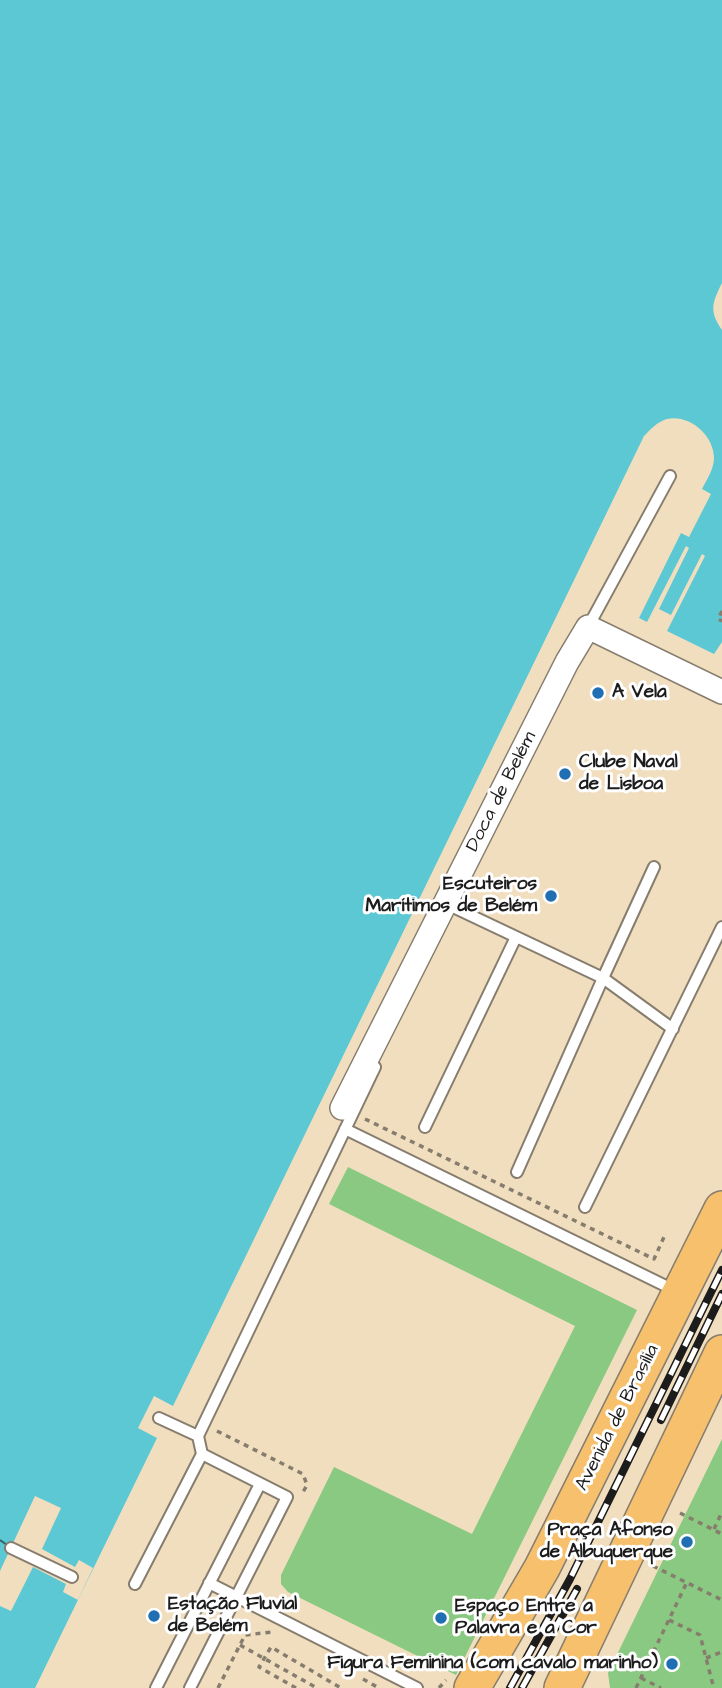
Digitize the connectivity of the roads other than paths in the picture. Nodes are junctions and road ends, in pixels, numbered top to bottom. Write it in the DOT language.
graph roads {
  1 [pos="670,476"];
  2 [pos="588,627"];
  3 [pos="722,692"];
  4 [pos="509,797"];
  5 [pos="654,867"];
  6 [pos="453,908"];
  7 [pos="722,927"];
  8 [pos="516,937"];
  9 [pos="603,978"];
  10 [pos="673,1029"];
  11 [pos="347,1116"];
  12 [pos="425,1127"];
  13 [pos="517,1172"];
  14 [pos="585,1207"];
  15 [pos="722,1209"];
  16 [pos="681,1294"];
  17 [pos="722,1353"];
  18 [pos="159,1418"];
  19 [pos="198,1436"];
  20 [pos="202,1454"];
  21 [pos="260,1484"];
  22 [pos="10,1548"];
  23 [pos="72,1577"];
  24 [pos="209,1583"];
  25 [pos="135,1584"];
  26 [pos="235,1598"];
  27 [pos="459,1684"];
  28 [pos="159,1687"];
  29 [pos="190,1688"];
  30 [pos="416,1688"];
  31 [pos="562,1688"];
  1 -- 2 [label="lane, Doca de Belém"];
  2 -- 3 [label="street"];
  2 -- 11 [label="street, Doca de Belém"];
  4 -- 6 [label="lane, Doca de Belém"];
  5 -- 9 [label="lane"];
  6 -- 8 [label="lane"];
  6 -- 11 [label="lane, Doca de Belém"];
  7 -- 10 [label="lane"];
  8 -- 9 [label="lane"];
  8 -- 12 [label="lane"];
  9 -- 10 [label="lane"];
  9 -- 13 [label="lane"];
  10 -- 14 [label="lane"];
  11 -- 16 [label="lane"];
  11 -- 19 [label="lane"];
  15 -- 16 [label="main road, Avenida de Brasília"];
  16 -- 27 [label="main road, Avenida de Brasília"];
  17 -- 31 [label="main road"];
  18 -- 19 [label="lane"];
  19 -- 20 [label="lane"];
  20 -- 21 [label="lane"];
  20 -- 25 [label="lane"];
  21 -- 24 [label="lane"];
  21 -- 26 [label="lane"];
  22 -- 23 [label="lane"];
  24 -- 26 [label="lane"];
  24 -- 28 [label="lane"];
  26 -- 29 [label="lane"];
  26 -- 30 [label="lane"];
}
